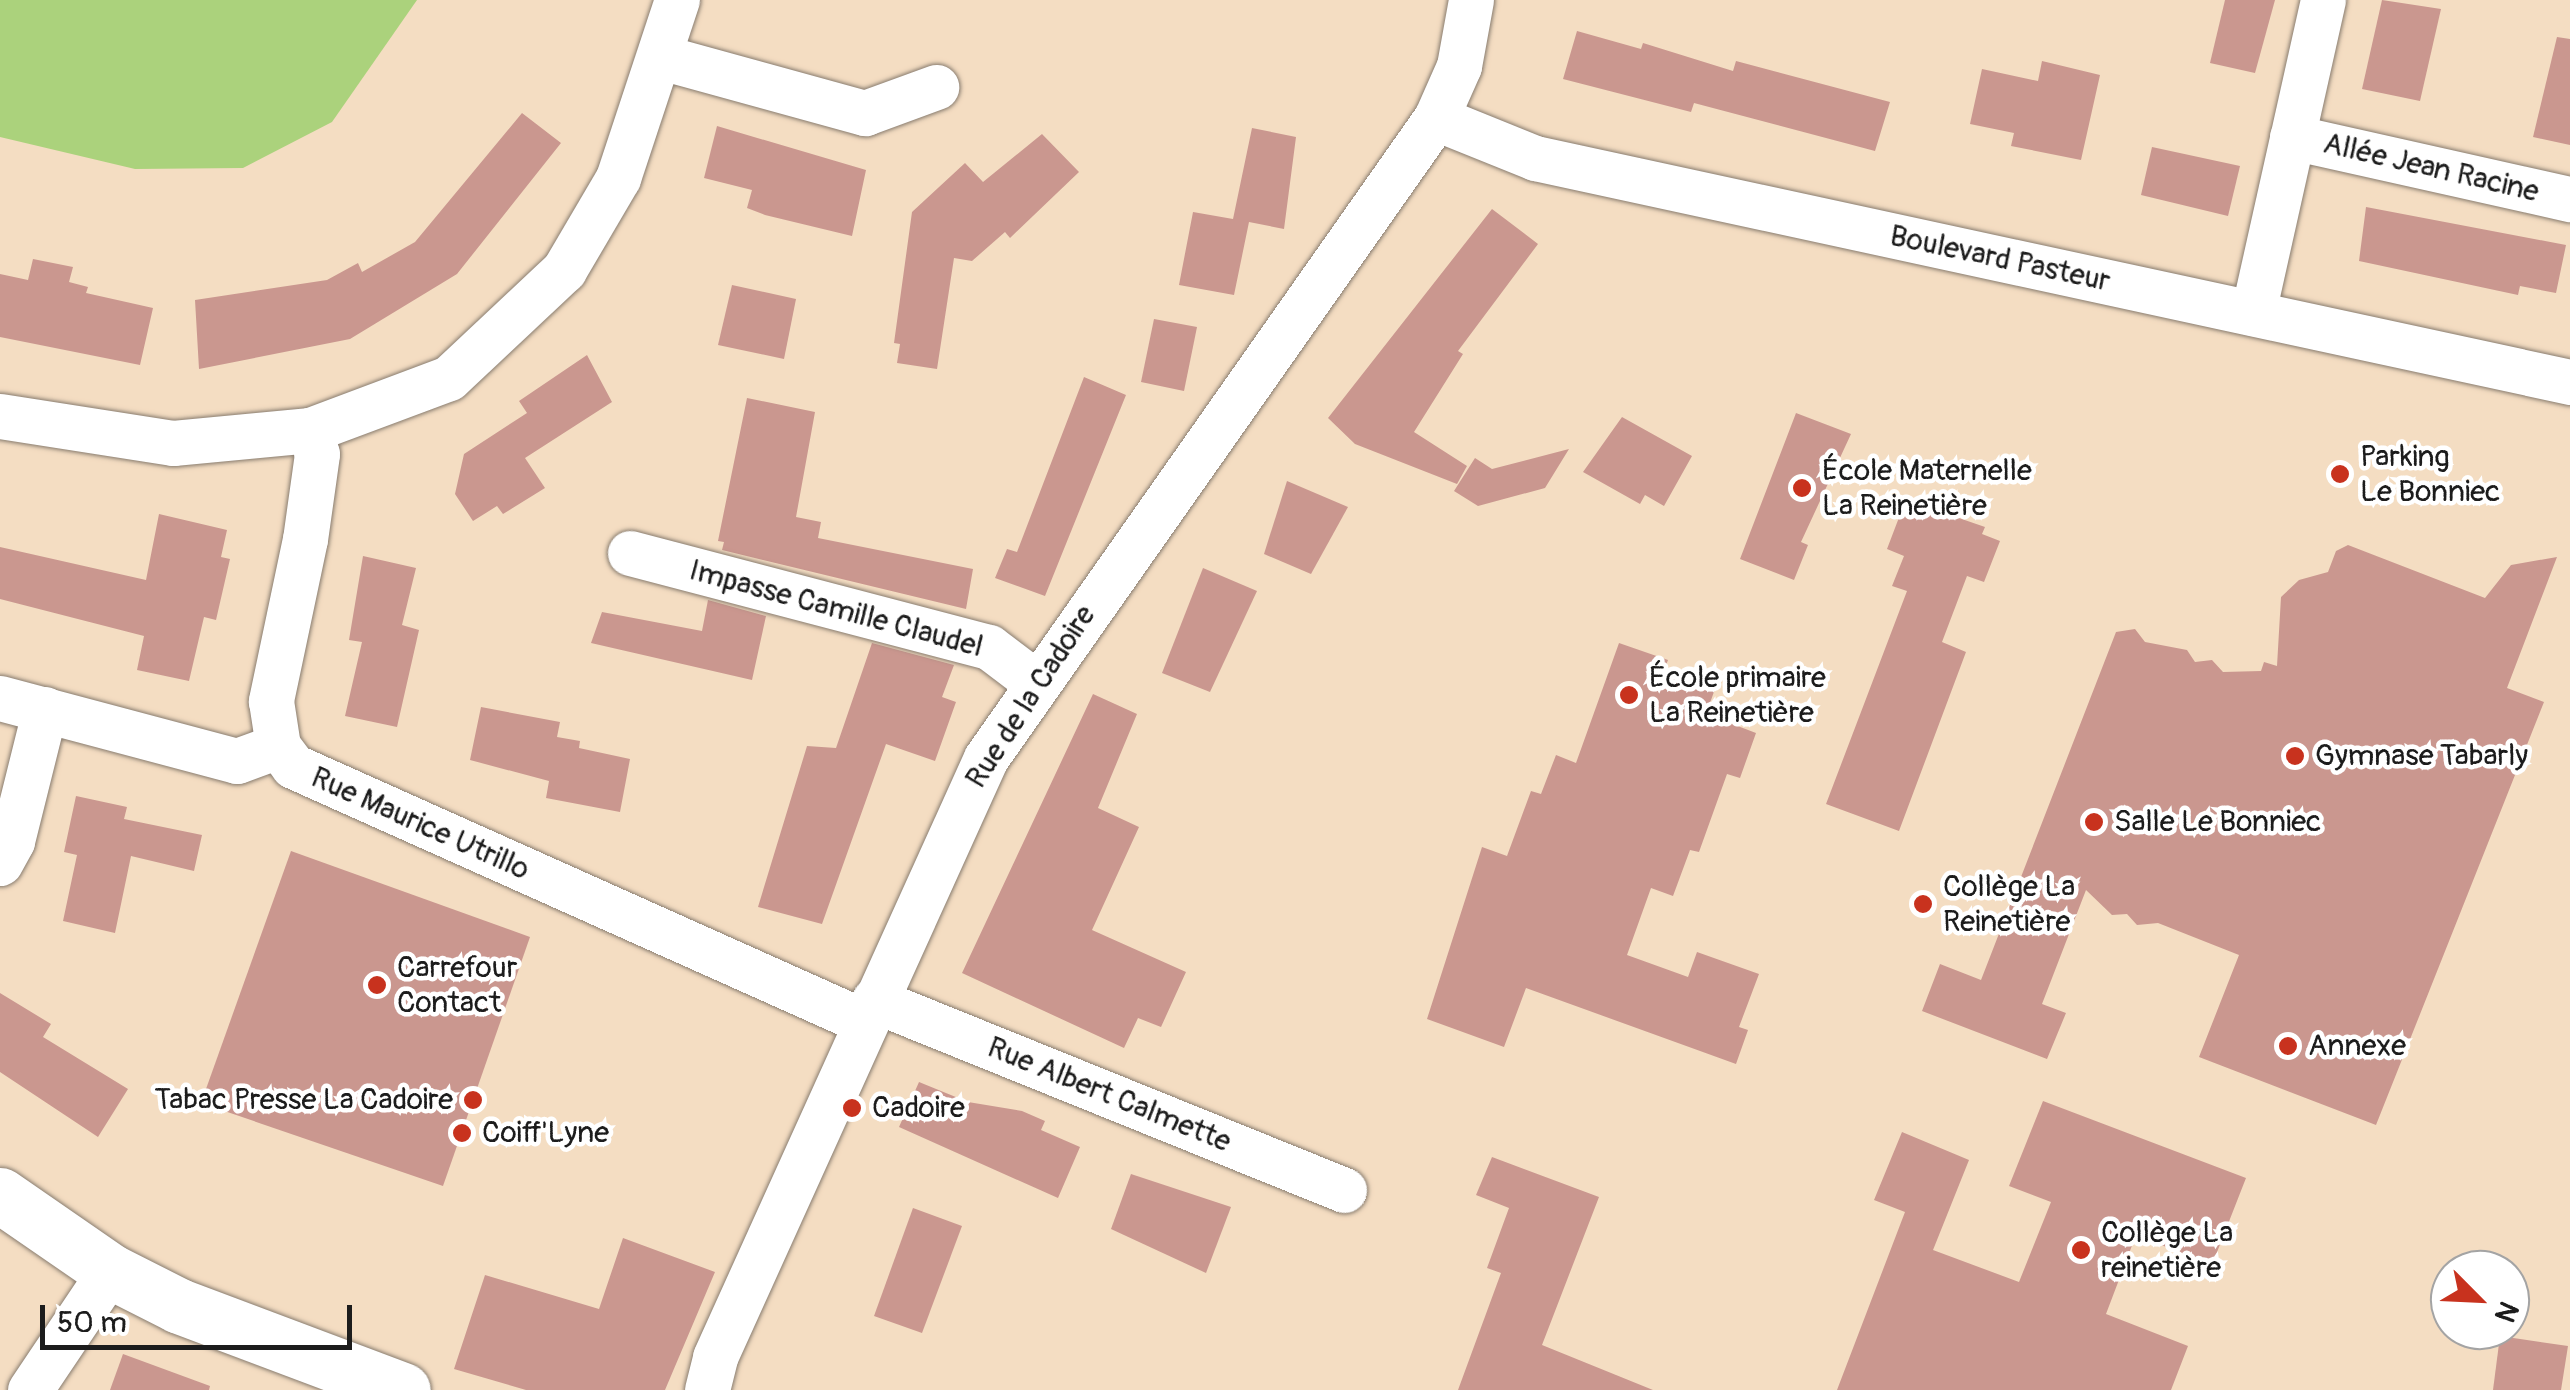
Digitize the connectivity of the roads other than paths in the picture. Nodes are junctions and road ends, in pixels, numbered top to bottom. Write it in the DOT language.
graph roads {
  1 [pos="677,0"];
  2 [pos="1471,0"];
  3 [pos="1502,0"];
  4 [pos="2323,0"];
  5 [pos="662,57"];
  6 [pos="1460,63"];
  7 [pos="936,87"];
  8 [pos="1436,118"];
  9 [pos="2292,137"];
  10 [pos="2570,198"];
  11 [pos="2253,313"];
  12 [pos="2570,382"];
  13 [pos="0,416"];
  14 [pos="310,430"];
  15 [pos="630,552"];
  16 [pos="1034,681"];
  17 [pos="0,698"];
  18 [pos="45,709"];
  19 [pos="278,746"];
  20 [pos="0,863"];
  21 [pos="870,1011"];
  22 [pos="1344,1190"];
  23 [pos="0,1195"];
  24 [pos="110,1271"];
  25 [pos="30,1390"];
  26 [pos="403,1390"];
  27 [pos="708,1390"];
  1 -- 5 [label="street"];
  2 -- 6 [label="street, Rue de la Cadoire"];
  3 -- 6 [label="street, Rue de la Cadoire"];
  4 -- 9 [label="street, Allée Jean Racine"];
  5 -- 7 [label="street"];
  5 -- 14 [label="street"];
  6 -- 8 [label="street, Rue de la Cadoire"];
  8 -- 11 [label="street, Boulevard Pasteur"];
  8 -- 16 [label="street, Rue de la Cadoire"];
  9 -- 10 [label="street, Allée Jean Racine"];
  9 -- 11 [label="street, Allée Jean Racine"];
  11 -- 12 [label="street, Boulevard Pasteur"];
  13 -- 14 [label="street"];
  14 -- 19 [label="street, Rue Maurice Utrillo"];
  15 -- 16 [label="street, Impasse Camille Claudel"];
  16 -- 21 [label="street, Rue de la Cadoire"];
  17 -- 18 [label="street"];
  18 -- 19 [label="street"];
  18 -- 20 [label="street"];
  19 -- 21 [label="street, Rue Maurice Utrillo"];
  21 -- 22 [label="street, Rue Albert Calmette"];
  21 -- 27 [label="street, Rue de la Cadoire"];
  23 -- 24 [label="street"];
  24 -- 25 [label="street"];
  24 -- 26 [label="street"];
}
